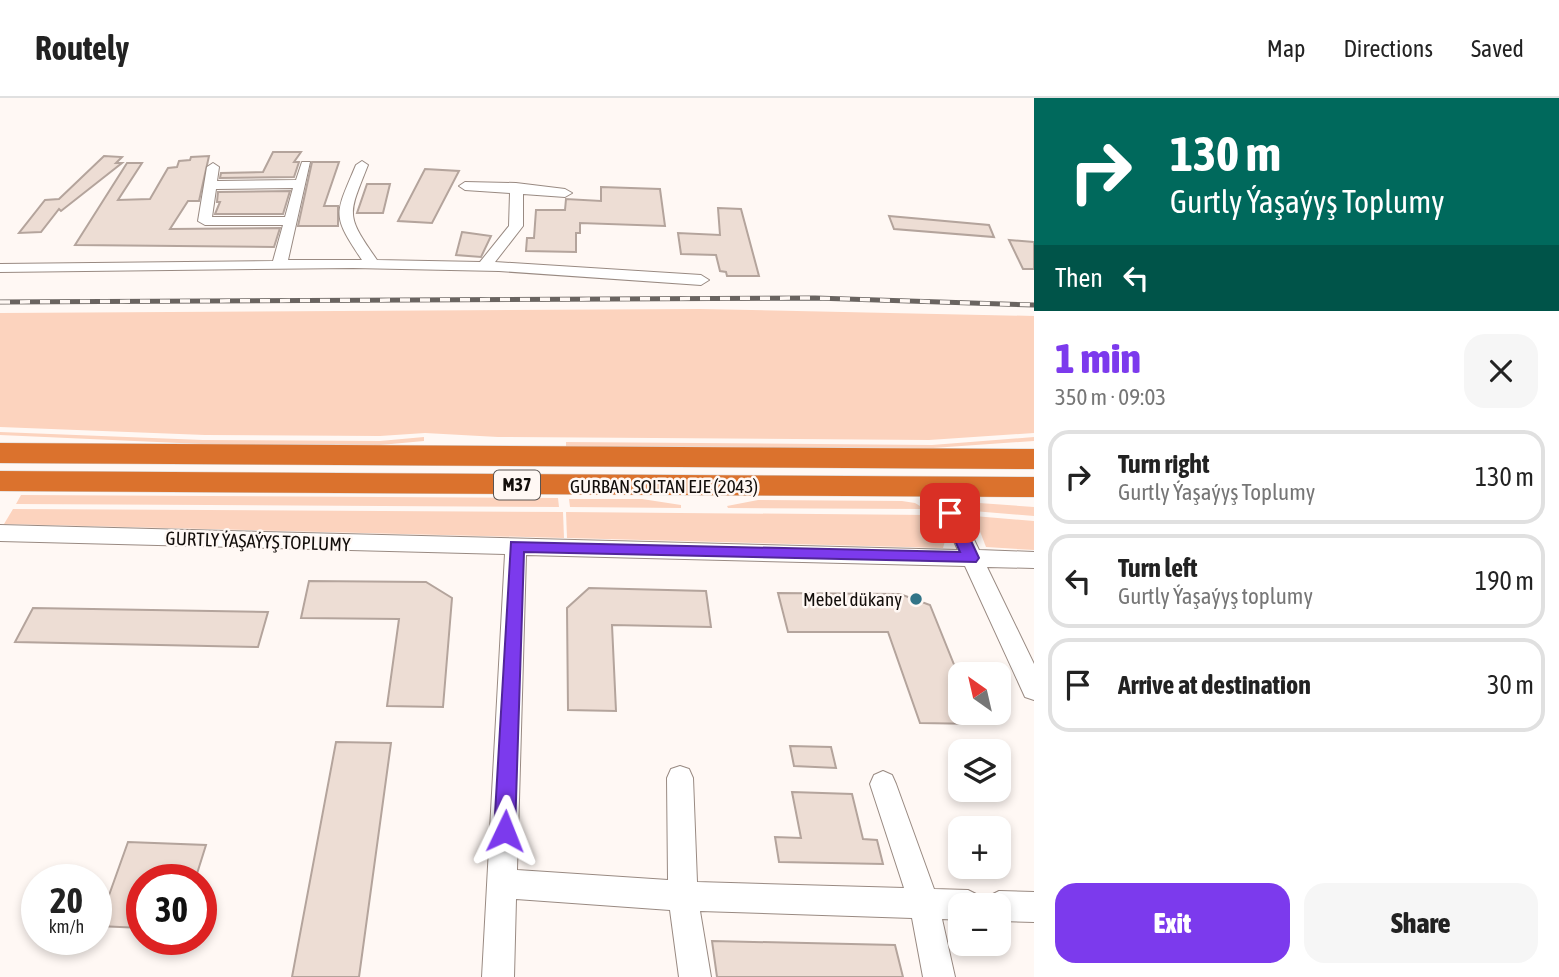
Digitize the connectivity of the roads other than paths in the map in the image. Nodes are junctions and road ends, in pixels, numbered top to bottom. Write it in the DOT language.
graph roads {
  1 [pos="362,164"];
  2 [pos="306,165"];
  3 [pos="213,167"];
  4 [pos="301,184"];
  5 [pos="210,185"];
  6 [pos="466,186"];
  7 [pos="516,187"];
  8 [pos="565,193"];
  9 [pos="291,220"];
  10 [pos="280,260"];
  11 [pos="372,264"];
  12 [pos="485,267"];
  13 [pos="0,268"];
  14 [pos="701,280"];
  15 [pos="0,442"];
  16 [pos="0,453"];
  17 [pos="150,453"];
  18 [pos="1034,459"];
  19 [pos="0,481"];
  20 [pos="939,487"];
  21 [pos="1034,487"];
  22 [pos="0,533"];
  23 [pos="516,546"];
  24 [pos="971,558"];
  25 [pos="1034,560"];
  26 [pos="1034,690"];
  27 [pos="680,778"];
  28 [pos="883,784"];
  29 [pos="502,883"];
  30 [pos="683,895"];
  31 [pos="924,904"];
  32 [pos="948,905"];
  33 [pos="1011,906"];
  34 [pos="1034,906"];
  35 [pos="498,977"];
  36 [pos="695,977"];
  37 [pos="939,977"];
  1 -- 11 [label="street"];
  2 -- 4 [label="street"];
  3 -- 5 [label="street"];
  4 -- 5 [label="street"];
  4 -- 9 [label="street"];
  5 -- 9 [label="street"];
  6 -- 7 [label="street"];
  7 -- 8 [label="street"];
  7 -- 12 [label="street"];
  9 -- 10 [label="street"];
  10 -- 11 [label="street"];
  10 -- 13 [label="street"];
  11 -- 12 [label="street"];
  12 -- 14 [label="street"];
  15 -- 17 [label="highway"];
  16 -- 17 [label="highway, GURBAN SOLTAN EJE (2043) / M37"];
  17 -- 18 [label="highway, GURBAN SOLTAN EJE (2043) / M37"];
  19 -- 20 [label="highway, GURBAN SOLTAN EJE (2043) / M37"];
  20 -- 21 [label="highway, GURBAN SOLTAN EJE (2043) / M37"];
  20 -- 24 [label="street"];
  22 -- 23 [label="street, GURTLY ÝAŞAÝYŞ TOPLUMY"];
  23 -- 24 [label="street, GURTLY ÝAŞAÝYŞ TOPLUMY"];
  23 -- 29 [label="street"];
  24 -- 25 [label="street, GURTLY ÝAŞAÝYŞ TOPLUMY"];
  24 -- 26 [label="street"];
  27 -- 30 [label="street"];
  28 -- 31 [label="street"];
  29 -- 30 [label="street"];
  29 -- 35 [label="street"];
  30 -- 31 [label="street"];
  30 -- 36 [label="street"];
  31 -- 32 [label="street"];
  31 -- 37 [label="street"];
  33 -- 34 [label="street"];
}
